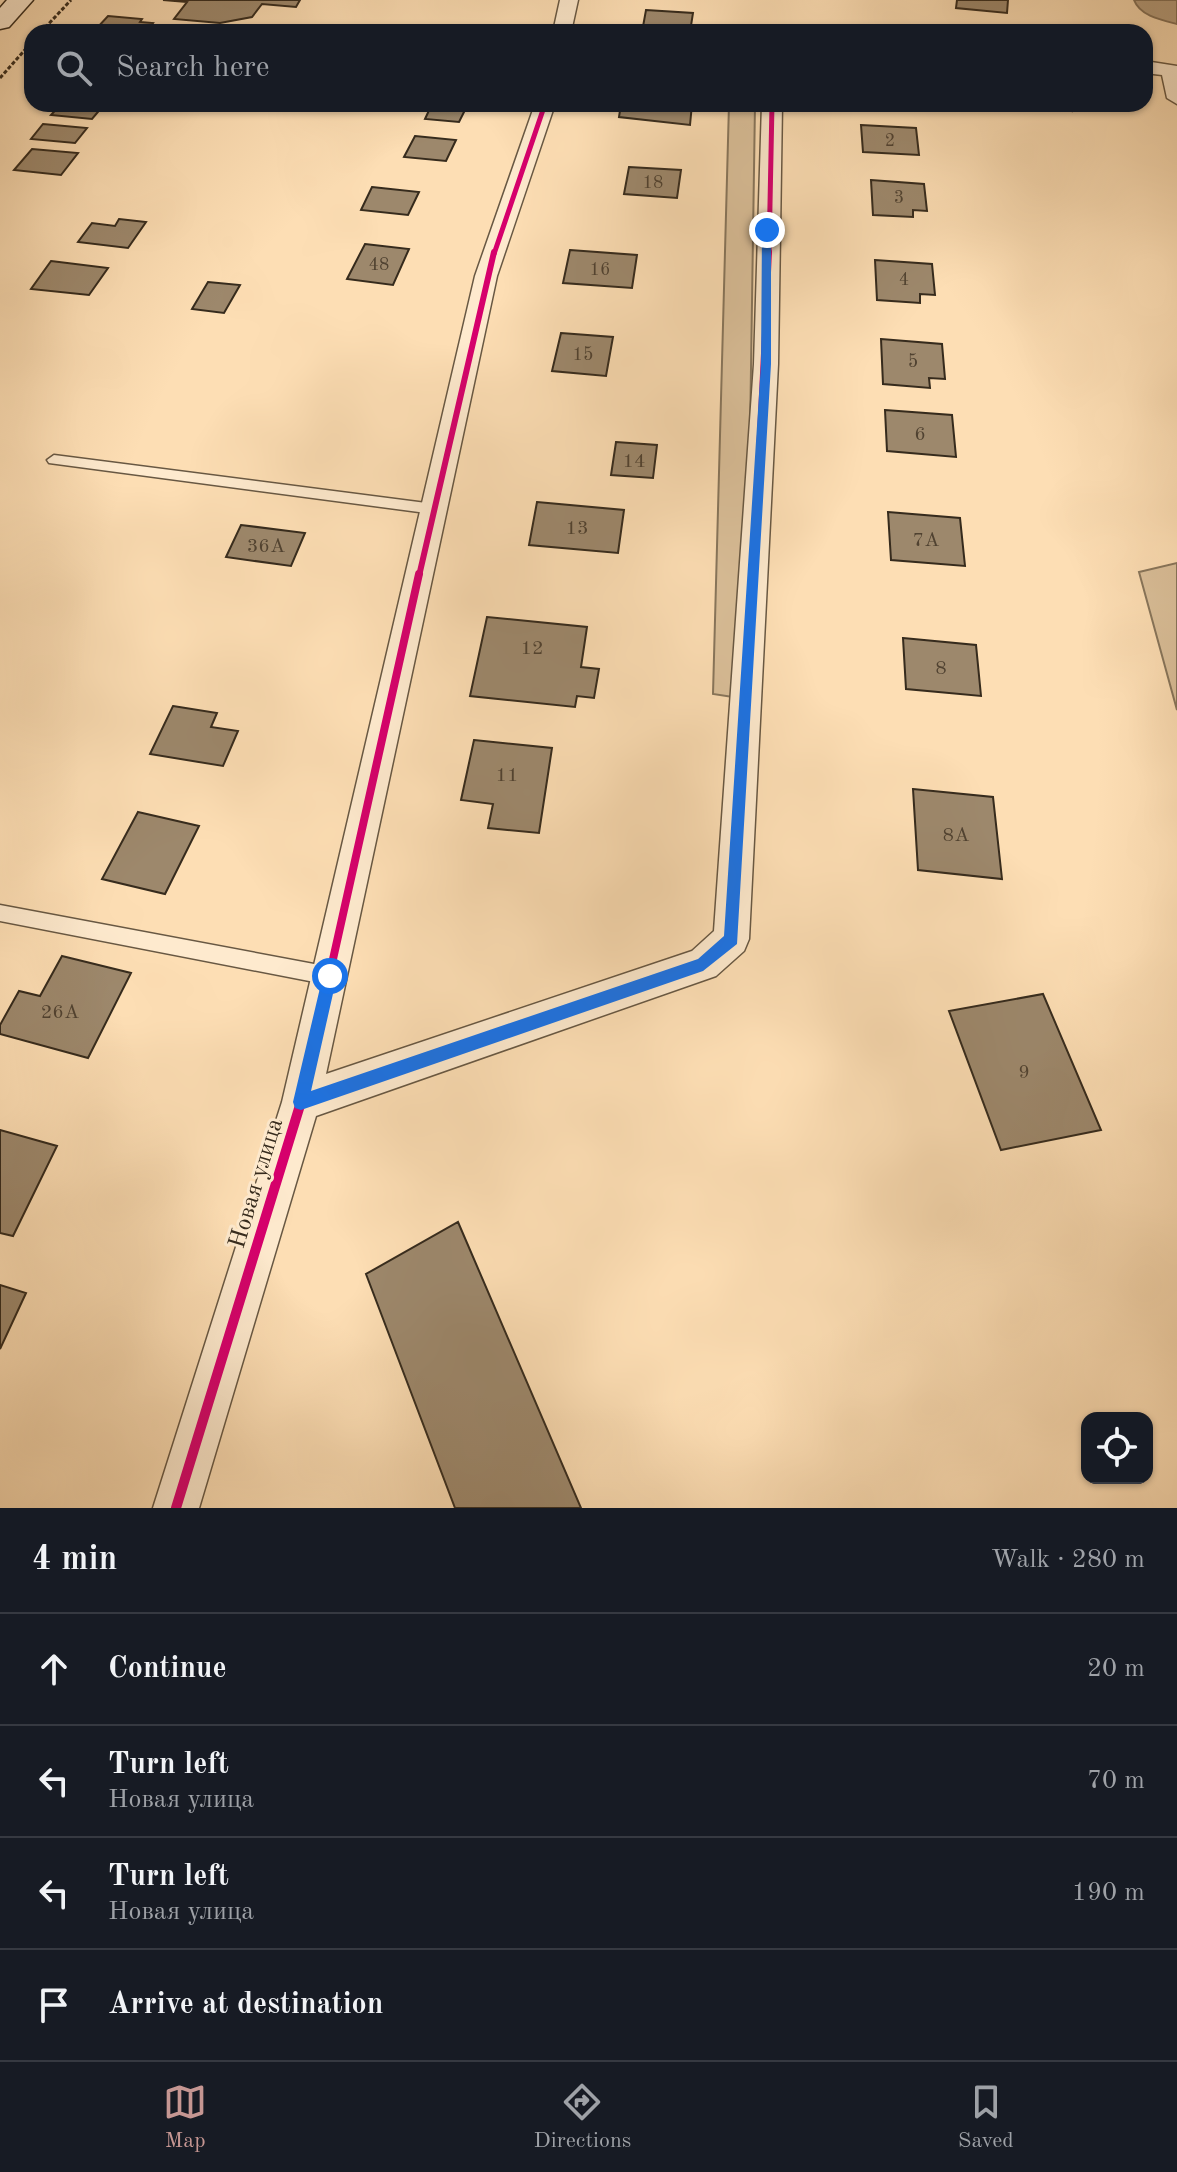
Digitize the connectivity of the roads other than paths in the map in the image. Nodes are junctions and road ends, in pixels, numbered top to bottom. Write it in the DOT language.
graph roads {
  1 [pos="21,0"];
  2 [pos="569,0"];
  3 [pos="1,21"];
  4 [pos="564,24"];
  5 [pos="1153,68"];
  6 [pos="1177,98"];
  7 [pos="542,112"];
  8 [pos="772,112"];
  9 [pos="54,460"];
  10 [pos="434,509"];
  11 [pos="0,913"];
  12 [pos="330,976"];
  13 [pos="301,1102"];
  14 [pos="176,1508"];
  1 -- 3 [label="main road"];
  2 -- 4 [label="street"];
  5 -- 6 [label="street"];
  7 -- 10 [label="street"];
  8 -- 13 [label="street, Новая улица"];
  9 -- 10 [label="lane"];
  10 -- 12 [label="street"];
  11 -- 12 [label="lane"];
  12 -- 13 [label="street"];
  13 -- 14 [label="street, Новая улица"];
}
